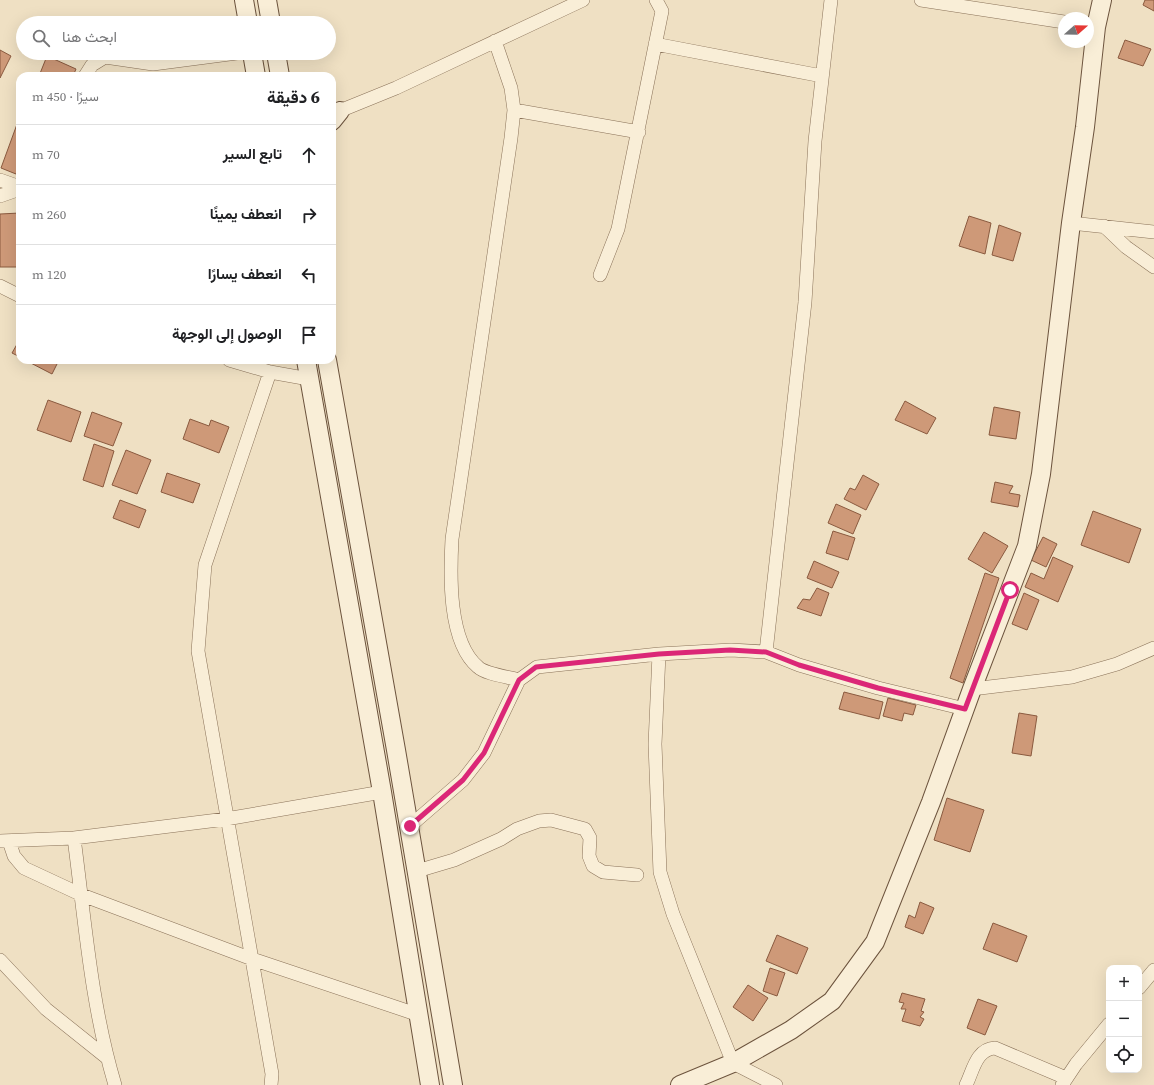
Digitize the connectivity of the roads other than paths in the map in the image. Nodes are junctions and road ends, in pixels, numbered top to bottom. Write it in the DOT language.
graph roads {
  1 [pos="244,0"];
  2 [pos="268,0"];
  3 [pos="583,0"];
  4 [pos="831,0"];
  5 [pos="921,0"];
  6 [pos="1102,0"];
  7 [pos="661,4"];
  8 [pos="247,16"];
  9 [pos="270,16"];
  10 [pos="1058,21"];
  11 [pos="1094,21"];
  12 [pos="495,41"];
  13 [pos="655,44"];
  14 [pos="1090,48"];
  15 [pos="100,60"];
  16 [pos="126,60"];
  17 [pos="184,60"];
  18 [pos="253,60"];
  19 [pos="277,60"];
  20 [pos="88,72"];
  21 [pos="255,72"];
  22 [pos="279,72"];
  23 [pos="822,76"];
  24 [pos="514,110"];
  25 [pos="336,115"];
  26 [pos="639,132"];
  27 [pos="0,180"];
  28 [pos="16,186"];
  29 [pos="16,190"];
  30 [pos="0,196"];
  31 [pos="1071,223"];
  32 [pos="1104,226"];
  33 [pos="1154,232"];
  34 [pos="1154,267"];
  35 [pos="600,274"];
  36 [pos="0,286"];
  37 [pos="16,294"];
  38 [pos="243,364"];
  39 [pos="307,364"];
  40 [pos="328,364"];
  41 [pos="270,372"];
  42 [pos="309,379"];
  43 [pos="1154,648"];
  44 [pos="766,652"];
  45 [pos="659,654"];
  46 [pos="519,680"];
  47 [pos="972,689"];
  48 [pos="965,709"];
  49 [pos="382,792"];
  50 [pos="226,819"];
  51 [pos="410,826"];
  52 [pos="74,838"];
  53 [pos="5,841"];
  54 [pos="417,871"];
  55 [pos="637,875"];
  56 [pos="82,896"];
  57 [pos="252,959"];
  58 [pos="0,960"];
  59 [pos="1154,970"];
  60 [pos="1142,984"];
  61 [pos="419,1015"];
  62 [pos="1106,1028"];
  63 [pos="106,1057"];
  64 [pos="733,1063"];
  65 [pos="1064,1082"];
  66 [pos="115,1085"];
  67 [pos="272,1085"];
  68 [pos="430,1085"];
  69 [pos="453,1085"];
  70 [pos="680,1085"];
  71 [pos="776,1085"];
  72 [pos="966,1085"];
  1 -- 8 [label="main road"];
  2 -- 9 [label="main road"];
  3 -- 12 [label="street"];
  4 -- 23 [label="street"];
  5 -- 10 [label="street"];
  6 -- 11 [label="main road"];
  7 -- 13 [label="street"];
  12 -- 24 [label="street"];
  12 -- 25 [label="street"];
  13 -- 23 [label="street"];
  13 -- 26 [label="street"];
  14 -- 31 [label="main road"];
  15 -- 20 [label="street"];
  16 -- 17 [label="street"];
  18 -- 21 [label="main road"];
  19 -- 22 [label="main road"];
  23 -- 44 [label="street"];
  24 -- 26 [label="street"];
  24 -- 46 [label="street"];
  26 -- 35 [label="street"];
  27 -- 28 [label="street"];
  29 -- 30 [label="street"];
  31 -- 32 [label="street"];
  31 -- 47 [label="main road"];
  32 -- 33 [label="street"];
  32 -- 34 [label="street"];
  36 -- 37 [label="street"];
  38 -- 41 [label="street"];
  39 -- 42 [label="main road"];
  40 -- 51 [label="main road"];
  41 -- 42 [label="street"];
  41 -- 50 [label="street"];
  42 -- 49 [label="main road"];
  43 -- 47 [label="street"];
  44 -- 45 [label="street"];
  44 -- 48 [label="street"];
  45 -- 46 [label="street"];
  45 -- 64 [label="street"];
  46 -- 51 [label="street"];
  47 -- 48 [label="main road"];
  48 -- 64 [label="main road"];
  49 -- 50 [label="street"];
  49 -- 61 [label="main road"];
  50 -- 52 [label="street"];
  50 -- 57 [label="street"];
  51 -- 54 [label="main road"];
  52 -- 53 [label="street"];
  52 -- 56 [label="street"];
  53 -- 56 [label="street"];
  54 -- 55 [label="street"];
  54 -- 69 [label="main road"];
  56 -- 57 [label="street"];
  56 -- 63 [label="street"];
  57 -- 61 [label="street"];
  57 -- 67 [label="street"];
  58 -- 63 [label="street"];
  59 -- 60 [label="street"];
  61 -- 68 [label="main road"];
  62 -- 65 [label="street"];
  63 -- 66 [label="street"];
  64 -- 70 [label="main road"];
  64 -- 71 [label="street"];
  65 -- 72 [label="street"];
}
